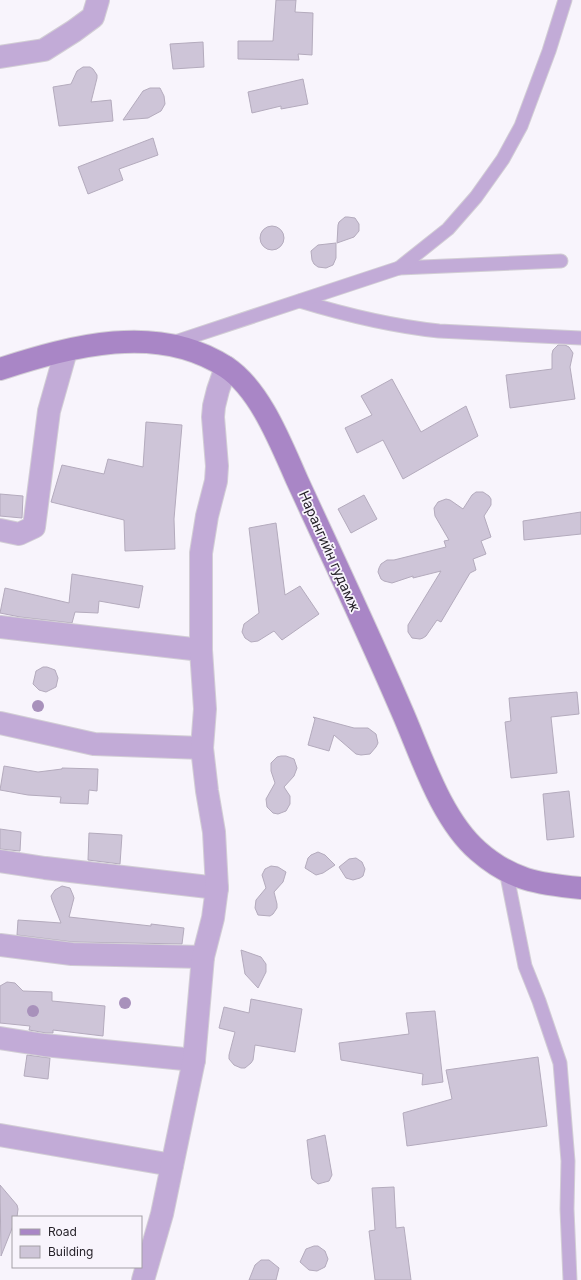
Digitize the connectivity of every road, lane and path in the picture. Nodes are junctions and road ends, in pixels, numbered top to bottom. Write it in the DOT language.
graph roads {
  1 [pos="98,0"];
  2 [pos="565,0"];
  3 [pos="0,57"];
  4 [pos="561,261"];
  5 [pos="399,268"];
  6 [pos="300,301"];
  7 [pos="581,338"];
  8 [pos="168,345"];
  9 [pos="66,351"];
  10 [pos="226,367"];
  11 [pos="0,369"];
  12 [pos="0,530"];
  13 [pos="0,627"];
  14 [pos="201,650"];
  15 [pos="0,723"];
  16 [pos="202,748"];
  17 [pos="0,861"];
  18 [pos="506,871"];
  19 [pos="217,888"];
  20 [pos="581,888"];
  21 [pos="0,945"];
  22 [pos="203,957"];
  23 [pos="0,1038"];
  24 [pos="194,1060"];
  25 [pos="0,1135"];
  26 [pos="172,1164"];
  27 [pos="143,1280"];
  28 [pos="570,1280"];
  1 -- 3 [label="street"];
  2 -- 5 [label="lane"];
  4 -- 5 [label="lane"];
  5 -- 6 [label="lane"];
  6 -- 7 [label="lane"];
  6 -- 8 [label="lane"];
  8 -- 9 [label="main road, Нарангийн гудамж"];
  8 -- 10 [label="main road, Нарангийн гудамж"];
  9 -- 11 [label="main road, Нарангийн гудамж"];
  9 -- 12 [label="street"];
  10 -- 14 [label="street"];
  10 -- 18 [label="main road, Нарангийн гудамж"];
  13 -- 14 [label="street"];
  14 -- 16 [label="street"];
  15 -- 16 [label="street"];
  16 -- 19 [label="street"];
  17 -- 19 [label="street"];
  18 -- 20 [label="main road, Нарангийн гудамж"];
  18 -- 28 [label="lane"];
  19 -- 22 [label="street"];
  21 -- 22 [label="street"];
  22 -- 24 [label="street"];
  23 -- 24 [label="street"];
  24 -- 26 [label="street"];
  25 -- 26 [label="street"];
  26 -- 27 [label="street"];
}
